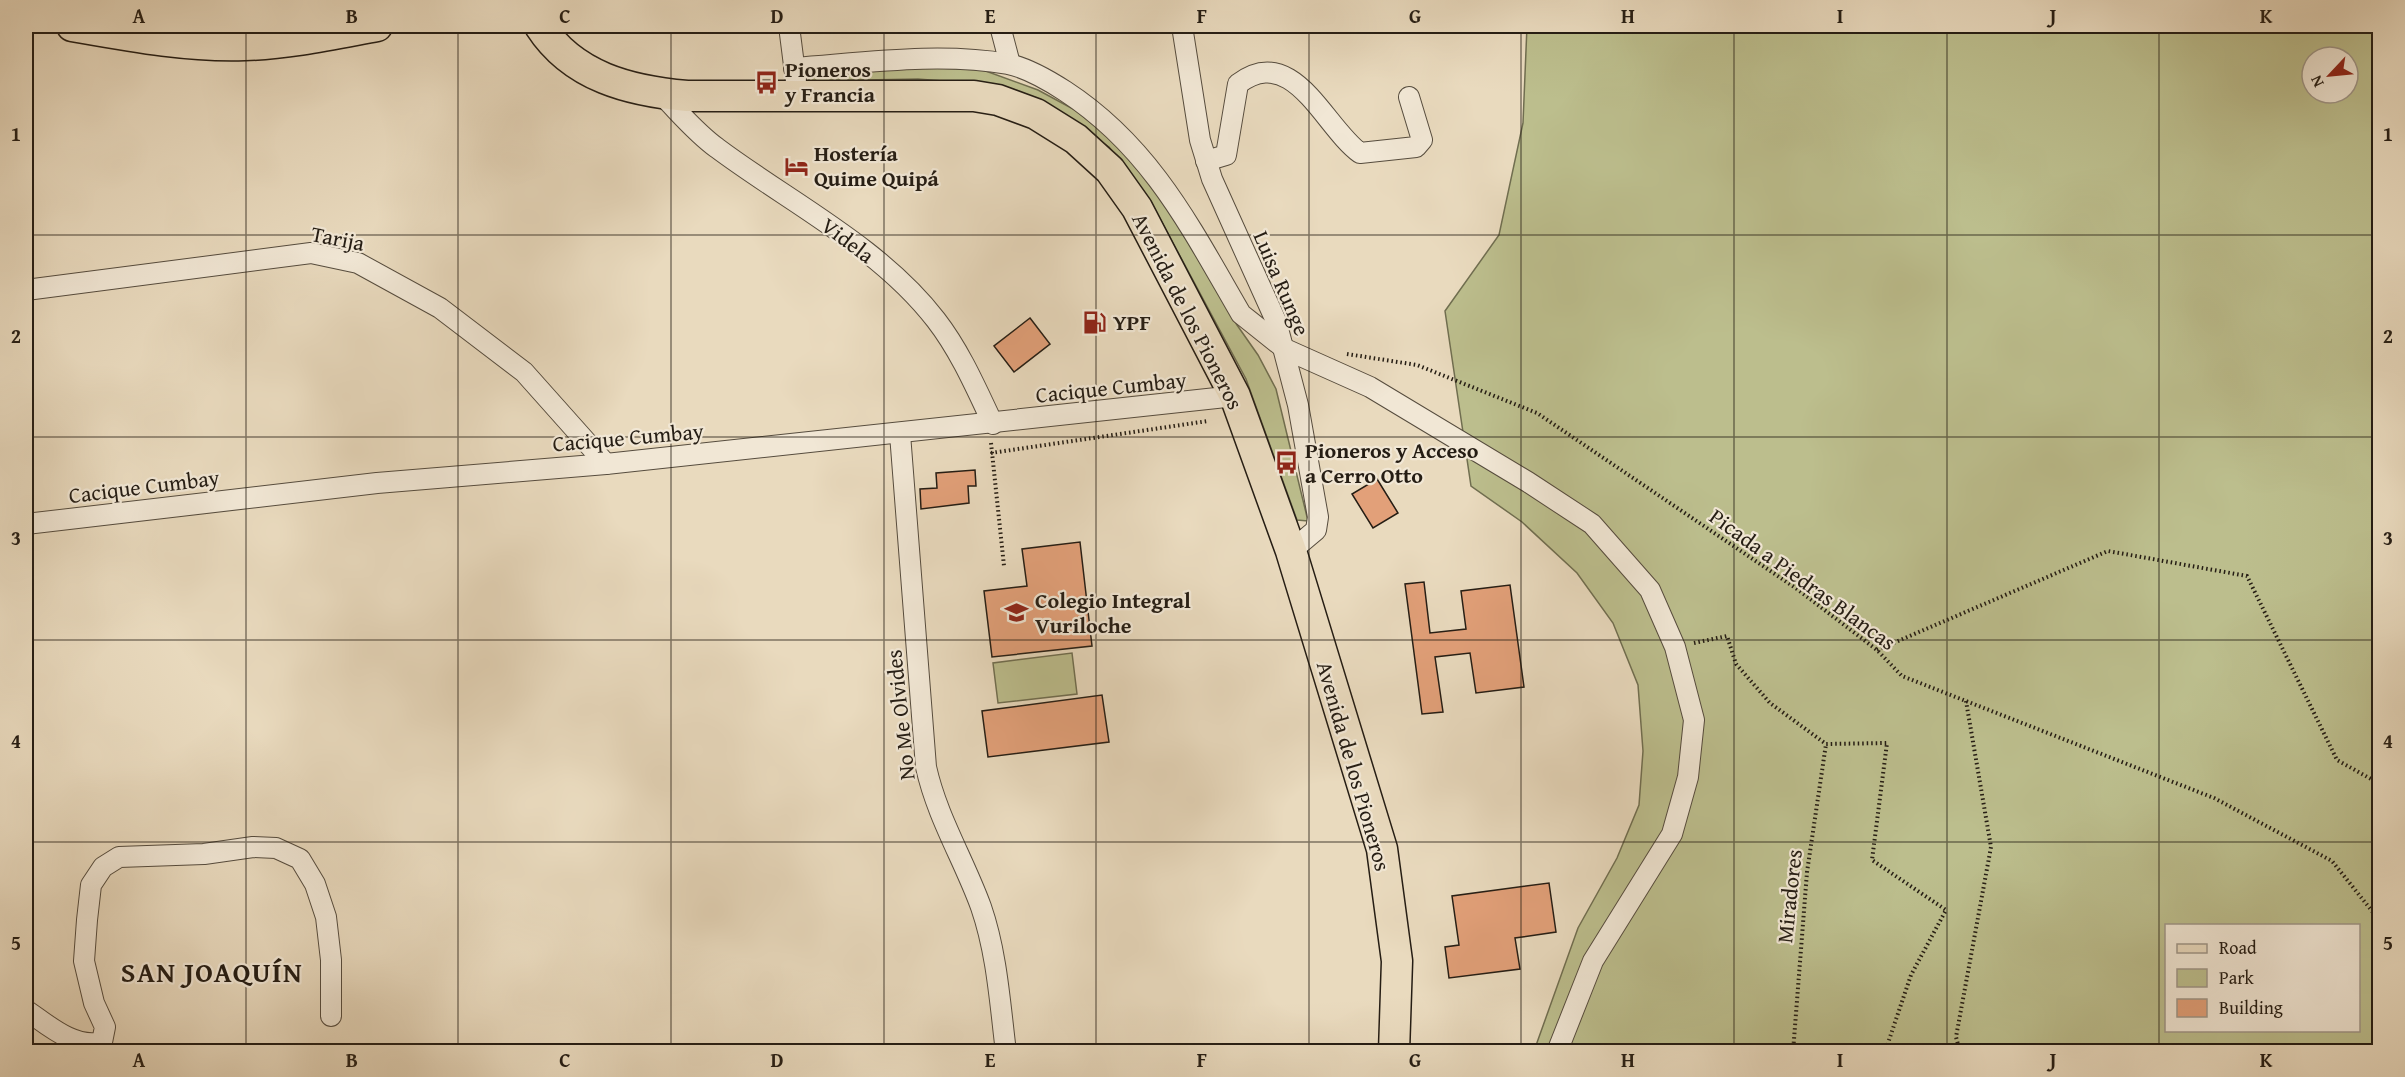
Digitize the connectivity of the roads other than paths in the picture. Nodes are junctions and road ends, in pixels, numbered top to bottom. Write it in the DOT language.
graph roads {
  1 [pos="72,26"];
  2 [pos="377,26"];
  3 [pos="540,26"];
  4 [pos="789,26"];
  5 [pos="1000,26"];
  6 [pos="1182,26"];
  7 [pos="1010,64"];
  8 [pos="796,81"];
  9 [pos="661,94"];
  10 [pos="1409,97"];
  11 [pos="1206,161"];
  12 [pos="26,290"];
  13 [pos="1285,349"];
  14 [pos="1235,396"];
  15 [pos="993,424"];
  16 [pos="900,434"];
  17 [pos="606,464"];
  18 [pos="26,524"];
  19 [pos="1291,551"];
  20 [pos="26,1010"];
  21 [pos="331,1016"];
  22 [pos="1006,1052"];
  23 [pos="1394,1052"];
  24 [pos="1557,1052"];
  1 -- 2 [label="main road"];
  3 -- 9 [label="main road, Avenida de los Pioneros"];
  4 -- 8 [label="street"];
  5 -- 7 [label="street"];
  6 -- 11 [label="street, Luisa Runge"];
  7 -- 8 [label="street"];
  7 -- 13 [label="street"];
  8 -- 9 [label="main road, Avenida de los Pioneros"];
  8 -- 14 [label="main road, Avenida de los Pioneros"];
  9 -- 15 [label="street, Videla"];
  10 -- 11 [label="street"];
  11 -- 13 [label="street, Luisa Runge"];
  12 -- 17 [label="street, Tarija"];
  13 -- 19 [label="street, Luisa Runge"];
  13 -- 24 [label="street"];
  14 -- 15 [label="street, Cacique Cumbay"];
  14 -- 19 [label="main road, Avenida de los Pioneros"];
  15 -- 16 [label="street, Cacique Cumbay"];
  16 -- 17 [label="street, Cacique Cumbay"];
  16 -- 22 [label="street, No Me Olvides"];
  17 -- 18 [label="street, Cacique Cumbay"];
  19 -- 23 [label="main road, Avenida de los Pioneros"];
  20 -- 21 [label="street"];
}
